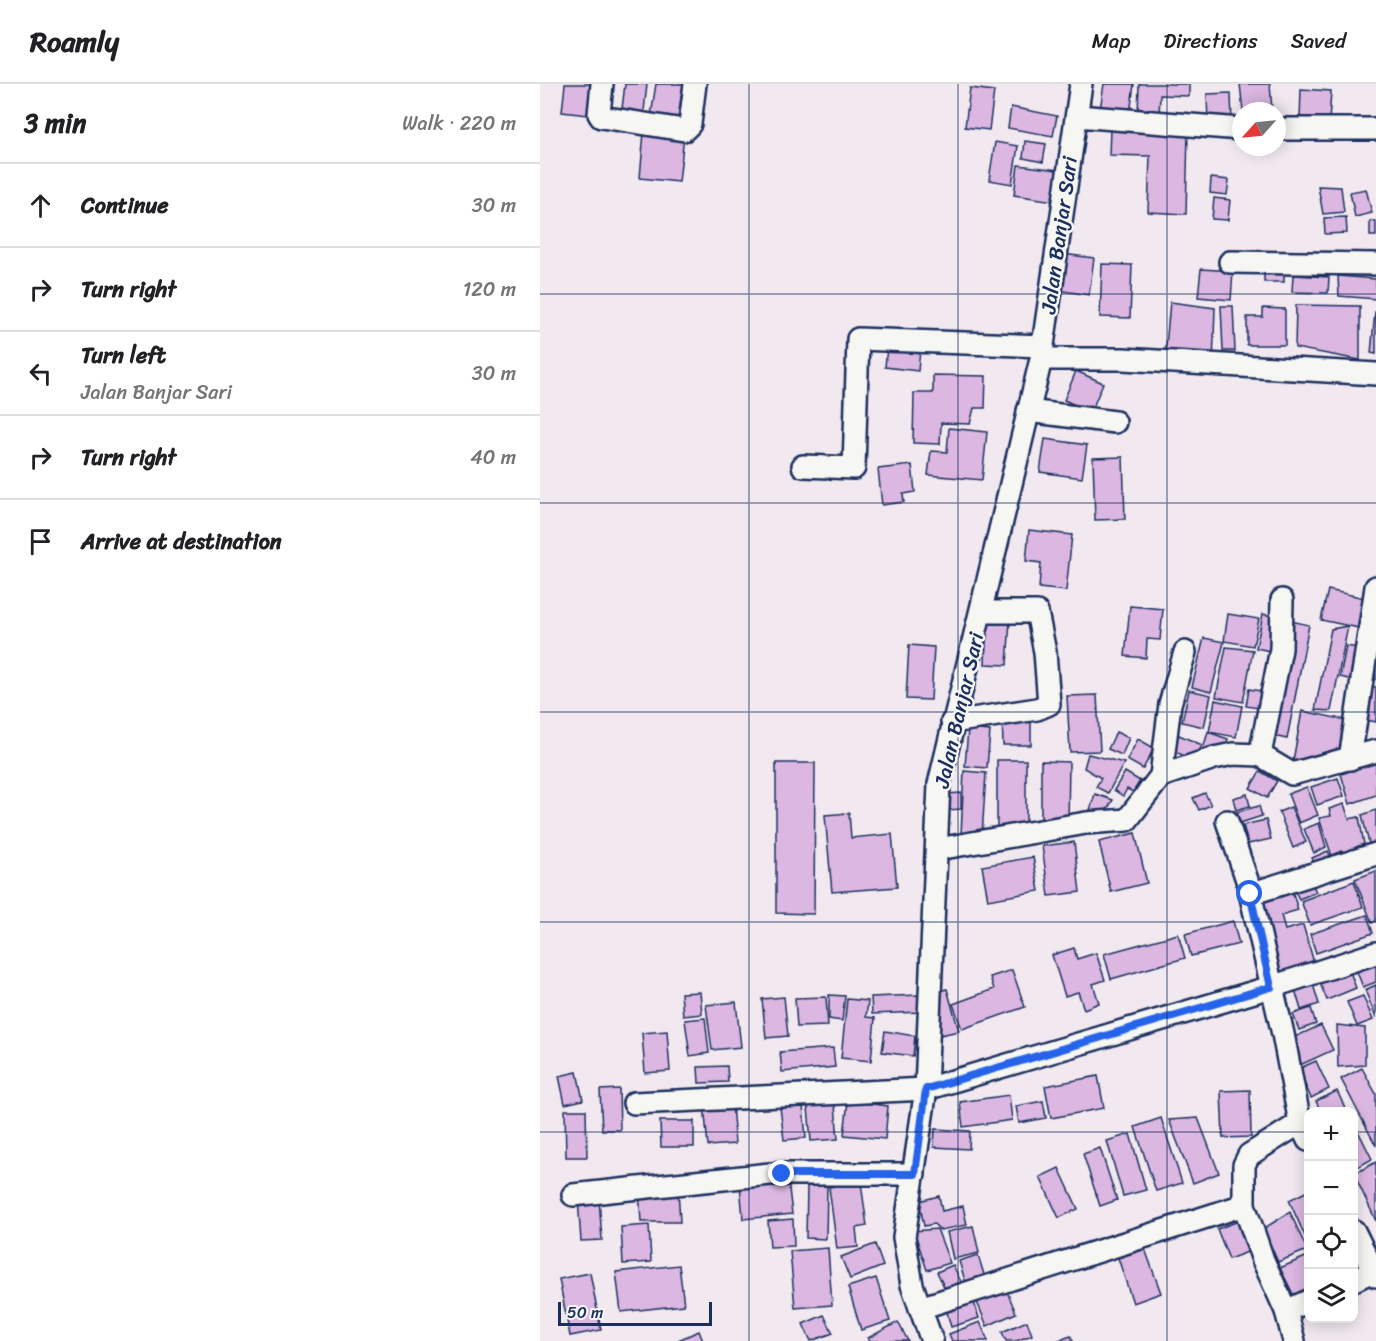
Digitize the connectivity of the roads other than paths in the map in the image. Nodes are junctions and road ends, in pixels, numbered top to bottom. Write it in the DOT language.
graph roads {
  1 [pos="603,84"];
  2 [pos="695,84"];
  3 [pos="1081,84"];
  4 [pos="1077,116"];
  5 [pos="1232,128"];
  6 [pos="1286,129"];
  7 [pos="1376,129"];
  8 [pos="1230,262"];
  9 [pos="1376,264"];
  10 [pos="1042,352"];
  11 [pos="1376,374"];
  12 [pos="1029,411"];
  13 [pos="1115,422"];
  14 [pos="803,466"];
  15 [pos="1376,587"];
  16 [pos="1282,600"];
  17 [pos="982,612"];
  18 [pos="1185,652"];
  19 [pos="952,722"];
  20 [pos="1376,751"];
  21 [pos="1260,755"];
  22 [pos="1350,759"];
  23 [pos="1161,776"];
  24 [pos="1227,821"];
  25 [pos="938,849"];
  26 [pos="1376,854"];
  27 [pos="1250,894"];
  28 [pos="1376,953"];
  29 [pos="1271,987"];
  30 [pos="926,1089"];
  31 [pos="634,1103"];
  32 [pos="1304,1131"];
  33 [pos="915,1174"];
  34 [pos="573,1195"];
  35 [pos="1244,1205"];
  36 [pos="1358,1240"];
  37 [pos="1375,1272"];
  38 [pos="1358,1278"];
  39 [pos="1304,1303"];
  40 [pos="920,1308"];
  41 [pos="1286,1311"];
  42 [pos="932,1341"];
  43 [pos="1294,1341"];
  1 -- 2 [label="street"];
  3 -- 4 [label="street, Jalan Banjar Sari"];
  4 -- 5 [label="street"];
  4 -- 10 [label="street, Jalan Banjar Sari"];
  6 -- 7 [label="street"];
  8 -- 9 [label="street"];
  10 -- 11 [label="street"];
  10 -- 12 [label="street, Jalan Banjar Sari"];
  10 -- 14 [label="street"];
  12 -- 13 [label="street"];
  12 -- 17 [label="street, Jalan Banjar Sari"];
  15 -- 22 [label="street"];
  16 -- 21 [label="street"];
  17 -- 19 [label="street, Jalan Banjar Sari"];
  17 -- 19 [label="street"];
  18 -- 23 [label="street"];
  19 -- 25 [label="street, Jalan Banjar Sari"];
  20 -- 22 [label="street"];
  21 -- 22 [label="street"];
  21 -- 23 [label="street"];
  23 -- 25 [label="street"];
  24 -- 27 [label="street"];
  25 -- 30 [label="street, Jalan Banjar Sari"];
  26 -- 27 [label="street"];
  27 -- 29 [label="street"];
  28 -- 29 [label="street"];
  29 -- 30 [label="street"];
  29 -- 32 [label="street"];
  30 -- 31 [label="street"];
  30 -- 33 [label="street, Jalan Banjar Sari"];
  32 -- 35 [label="street"];
  33 -- 34 [label="street"];
  33 -- 40 [label="street, Jalan Banjar Sari"];
  35 -- 40 [label="street"];
  35 -- 41 [label="street"];
  36 -- 37 [label="street"];
  37 -- 38 [label="street"];
  39 -- 41 [label="street"];
  40 -- 42 [label="street, Jalan Banjar Sari"];
  41 -- 43 [label="street"];
}
